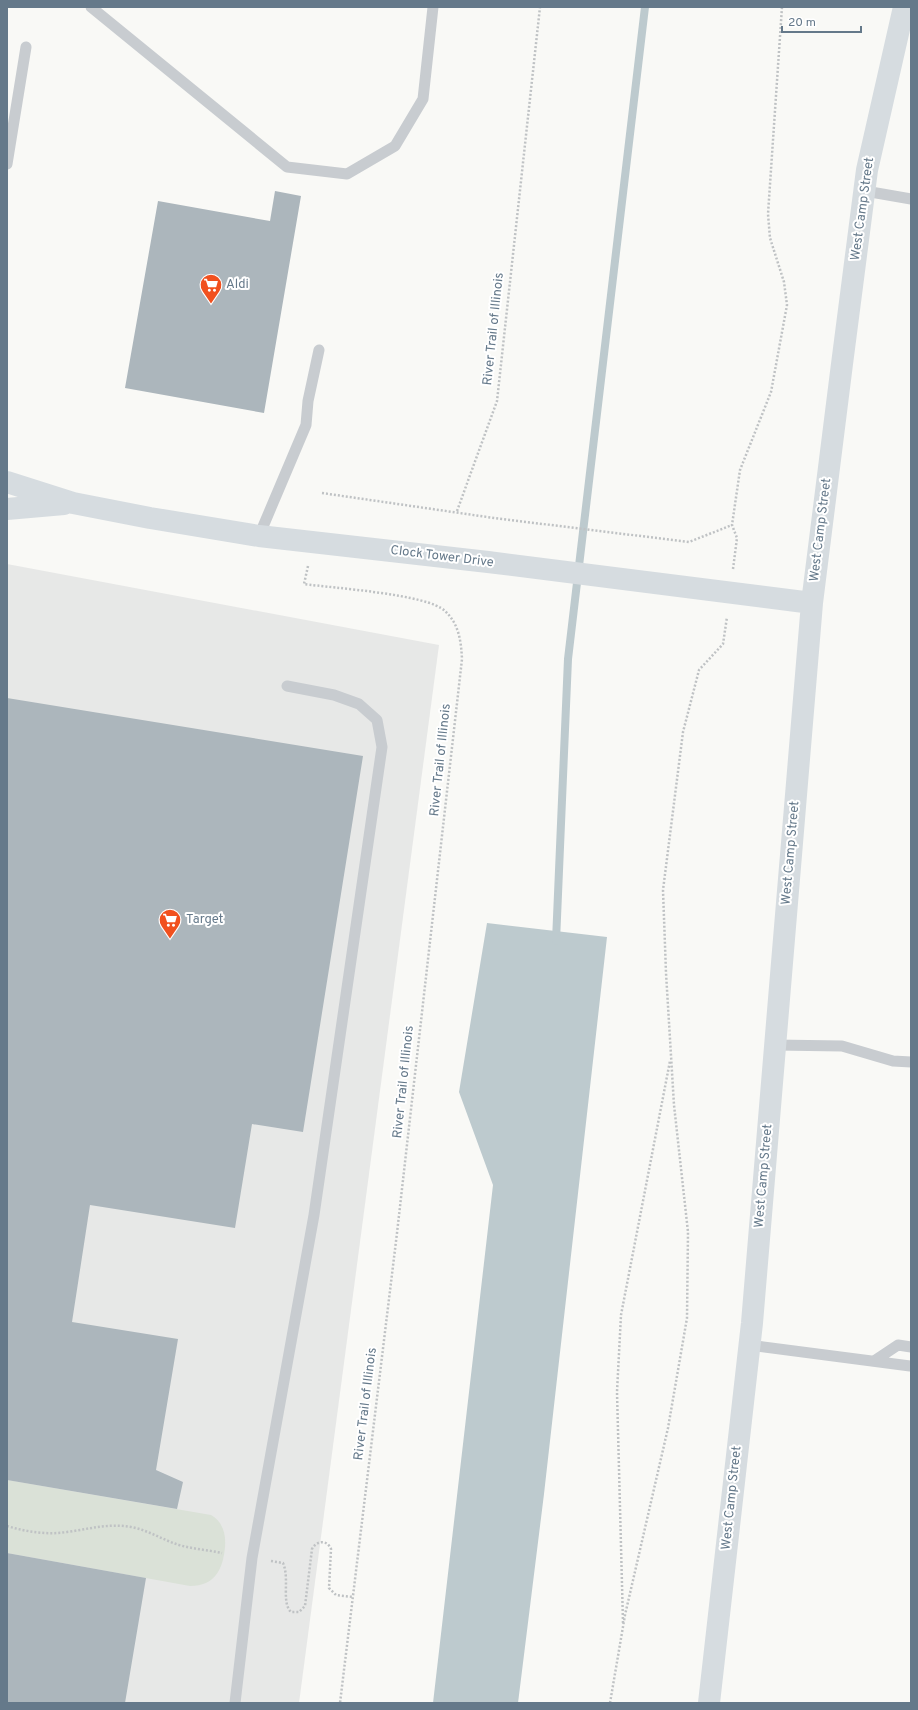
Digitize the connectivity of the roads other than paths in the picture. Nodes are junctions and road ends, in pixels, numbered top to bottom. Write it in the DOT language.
graph roads {
  1 [pos="91,7"];
  2 [pos="433,7"];
  3 [pos="904,7"];
  4 [pos="26,47"];
  5 [pos="7,164"];
  6 [pos="865,192"];
  7 [pos="911,198"];
  8 [pos="319,350"];
  9 [pos="7,482"];
  10 [pos="74,503"];
  11 [pos="7,509"];
  12 [pos="259,536"];
  13 [pos="812,603"];
  14 [pos="287,686"];
  15 [pos="775,1045"];
  16 [pos="911,1062"];
  17 [pos="749,1345"];
  18 [pos="911,1347"];
  19 [pos="874,1361"];
  20 [pos="910,1366"];
  21 [pos="234,1703"];
  22 [pos="709,1703"];
  1 -- 2 [label="lane"];
  3 -- 6 [label="main road, West Camp Street"];
  4 -- 5 [label="lane"];
  6 -- 7 [label="lane"];
  6 -- 13 [label="main road, West Camp Street"];
  8 -- 12 [label="lane"];
  9 -- 10 [label="main road, Clock Tower Drive"];
  10 -- 11 [label="main road, Clock Tower Drive"];
  10 -- 12 [label="main road, Clock Tower Drive"];
  12 -- 13 [label="main road, Clock Tower Drive"];
  13 -- 15 [label="main road, West Camp Street"];
  14 -- 21 [label="lane"];
  15 -- 16 [label="lane"];
  15 -- 17 [label="main road, West Camp Street"];
  17 -- 19 [label="lane"];
  17 -- 22 [label="main road, West Camp Street"];
  18 -- 19 [label="lane"];
  19 -- 20 [label="lane"];
}
